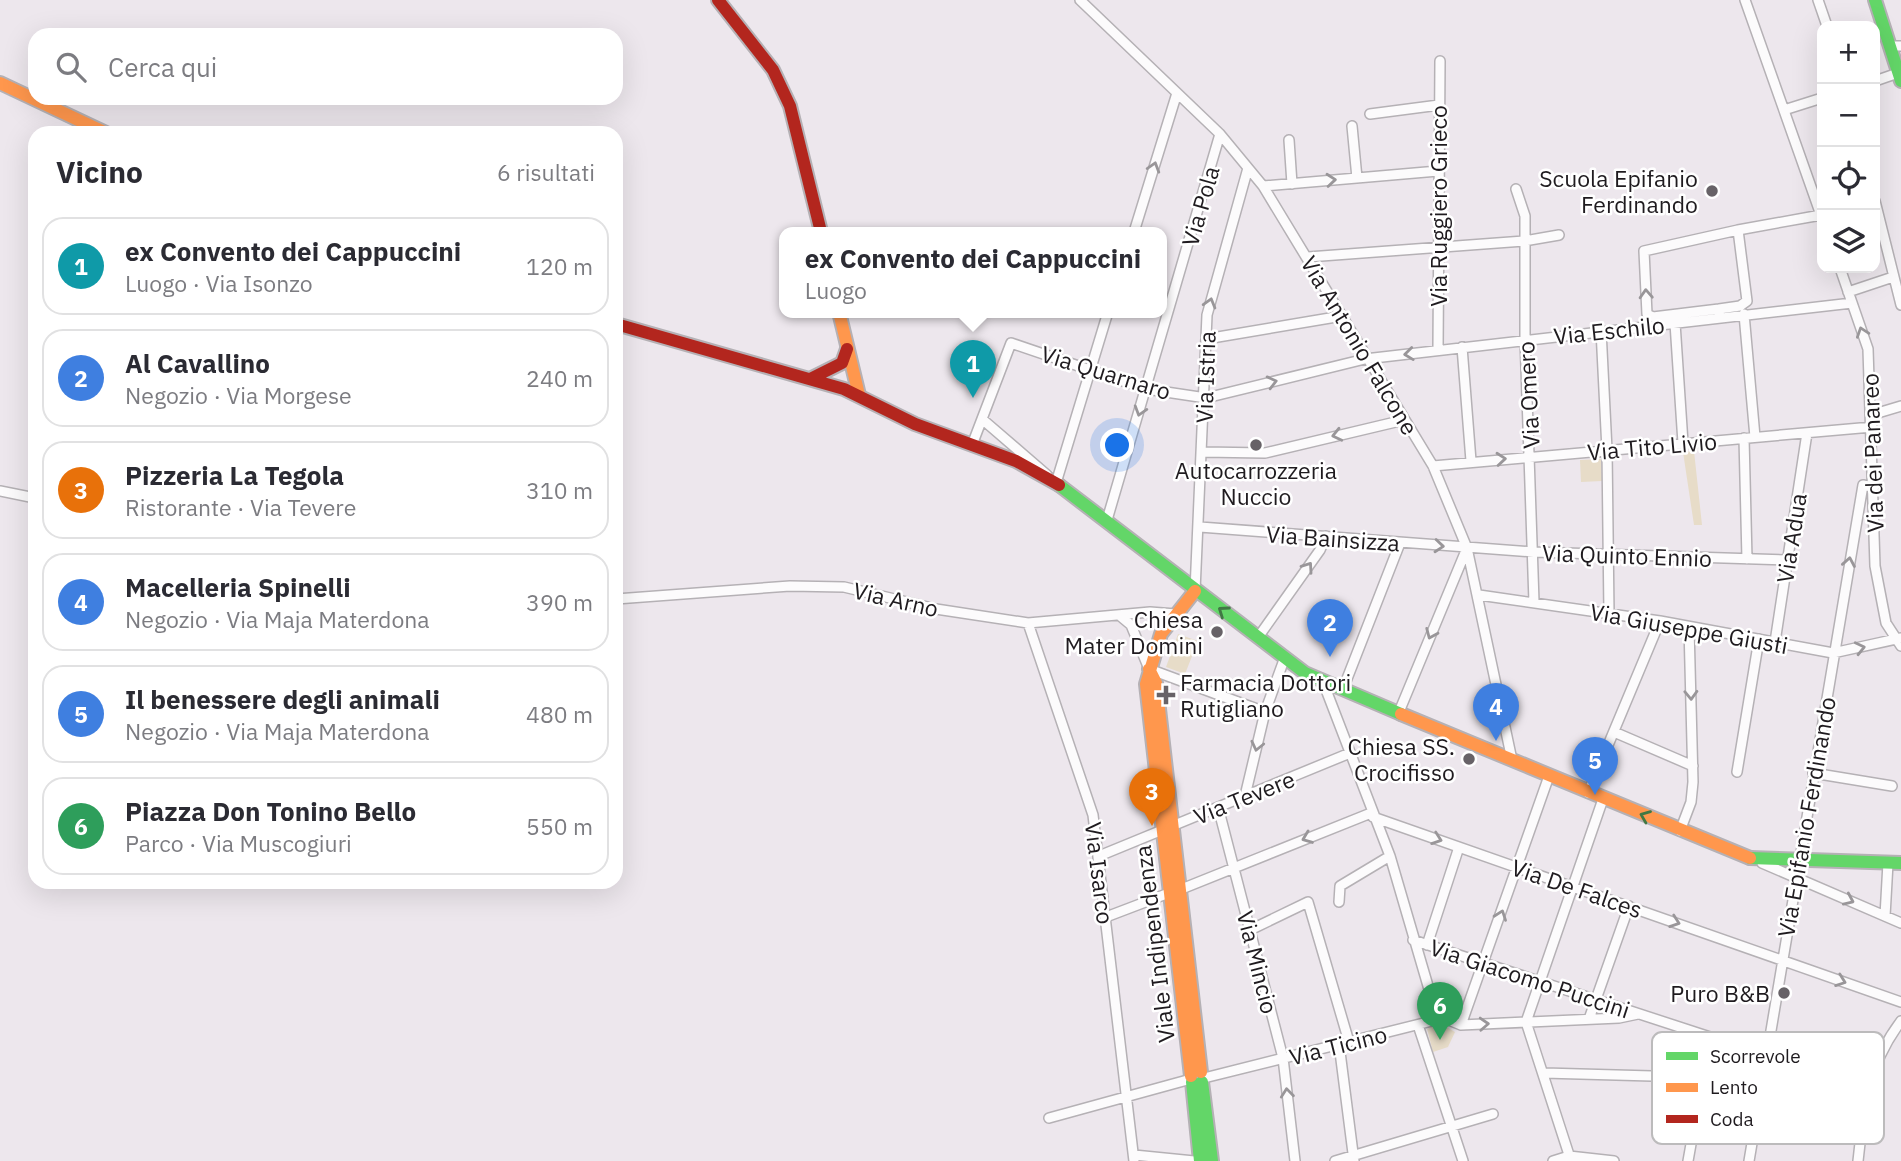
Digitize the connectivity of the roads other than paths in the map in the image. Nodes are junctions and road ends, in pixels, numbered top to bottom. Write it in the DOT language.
graph roads {
  1 [pos="718,0"];
  2 [pos="1080,0"];
  3 [pos="1745,0"];
  4 [pos="1818,0"];
  5 [pos="1875,0"];
  6 [pos="1825,21"];
  7 [pos="1896,46"];
  8 [pos="1440,61"];
  9 [pos="1900,77"];
  10 [pos="1880,80"];
  11 [pos="0,83"];
  12 [pos="1177,93"];
  13 [pos="28,96"];
  14 [pos="1817,100"];
  15 [pos="47,105"];
  16 [pos="1439,105"];
  17 [pos="1784,110"];
  18 [pos="1370,114"];
  19 [pos="91,126"];
  20 [pos="1352,126"];
  21 [pos="1220,134"];
  22 [pos="1289,140"];
  23 [pos="1248,168"];
  24 [pos="1438,171"];
  25 [pos="1357,178"];
  26 [pos="1292,184"];
  27 [pos="1263,186"];
  28 [pos="1516,189"];
  29 [pos="1820,210"];
  30 [pos="1877,210"];
  31 [pos="1817,218"];
  32 [pos="820,227"];
  33 [pos="1136,227"];
  34 [pos="1738,229"];
  35 [pos="1559,235"];
  36 [pos="1524,241"];
  37 [pos="1437,246"];
  38 [pos="1308,257"];
  39 [pos="1842,273"];
  40 [pos="1893,277"];
  41 [pos="1848,292"];
  42 [pos="1852,303"];
  43 [pos="1901,305"];
  44 [pos="1719,313"];
  45 [pos="1744,314"];
  46 [pos="1342,316"];
  47 [pos="1167,317"];
  48 [pos="840,318"];
  49 [pos="1106,318"];
  50 [pos="1167,318"];
  51 [pos="1675,323"];
  52 [pos="623,326"];
  53 [pos="1601,330"];
  54 [pos="1525,338"];
  55 [pos="1206,339"];
  56 [pos="1462,347"];
  57 [pos="847,349"];
  58 [pos="1438,350"];
  59 [pos="1365,359"];
  60 [pos="842,363"];
  61 [pos="1091,368"];
  62 [pos="810,379"];
  63 [pos="844,389"];
  64 [pos="1146,389"];
  65 [pos="859,395"];
  66 [pos="1206,398"];
  67 [pos="1901,406"];
  68 [pos="1871,415"];
  69 [pos="982,419"];
  70 [pos="1404,420"];
  71 [pos="1872,427"];
  72 [pos="1807,433"];
  73 [pos="1755,437"];
  74 [pos="1744,438"];
  75 [pos="1683,443"];
  76 [pos="972,445"];
  77 [pos="1607,450"];
  78 [pos="1203,453"];
  79 [pos="1530,456"];
  80 [pos="1471,461"];
  81 [pos="1433,466"];
  82 [pos="1052,481"];
  83 [pos="1874,486"];
  84 [pos="0,491"];
  85 [pos="28,497"];
  86 [pos="1107,520"];
  87 [pos="1200,527"];
  88 [pos="1326,536"];
  89 [pos="1400,543"];
  90 [pos="1467,548"];
  91 [pos="1534,552"];
  92 [pos="1609,555"];
  93 [pos="1746,559"];
  94 [pos="1788,560"];
  95 [pos="1195,591"];
  96 [pos="1479,595"];
  97 [pos="623,598"];
  98 [pos="1534,602"];
  99 [pos="1176,614"];
  100 [pos="1609,614"];
  101 [pos="1119,615"];
  102 [pos="1660,621"];
  103 [pos="1028,623"];
  104 [pos="1689,627"];
  105 [pos="1259,636"];
  106 [pos="1759,639"];
  107 [pos="1900,641"];
  108 [pos="1775,642"];
  109 [pos="1833,653"];
  110 [pos="1284,657"];
  111 [pos="1149,669"];
  112 [pos="1323,682"];
  113 [pos="1343,689"];
  114 [pos="1265,712"];
  115 [pos="1399,712"];
  116 [pos="1614,732"];
  117 [pos="1350,753"];
  118 [pos="1512,760"];
  119 [pos="1693,766"];
  120 [pos="1737,772"];
  121 [pos="1813,773"];
  122 [pos="1549,776"];
  123 [pos="1892,786"];
  124 [pos="1588,793"];
  125 [pos="1245,796"];
  126 [pos="1603,799"];
  127 [pos="1219,807"];
  128 [pos="1372,815"];
  129 [pos="1167,828"];
  130 [pos="1680,831"];
  131 [pos="1459,847"];
  132 [pos="1099,856"];
  133 [pos="1390,856"];
  134 [pos="1800,859"];
  135 [pos="1754,860"];
  136 [pos="1895,863"];
  137 [pos="1234,866"];
  138 [pos="1518,867"];
  139 [pos="1797,877"];
  140 [pos="1572,886"];
  141 [pos="1174,891"];
  142 [pos="1339,902"];
  143 [pos="1629,906"];
  144 [pos="1885,916"];
  145 [pos="1106,917"];
  146 [pos="1901,923"];
  147 [pos="1250,930"];
  148 [pos="1413,940"];
  149 [pos="1427,945"];
  150 [pos="1781,959"];
  151 [pos="1484,962"];
  152 [pos="1539,981"];
  153 [pos="1596,1000"];
  154 [pos="1901,1002"];
  155 [pos="1639,1014"];
  156 [pos="1444,1018"];
  157 [pos="1589,1019"];
  158 [pos="1901,1021"];
  159 [pos="1527,1022"];
  160 [pos="1418,1025"];
  161 [pos="1461,1026"];
  162 [pos="1695,1032"];
  163 [pos="1770,1032"];
  164 [pos="1344,1043"];
  165 [pos="1884,1045"];
  166 [pos="1283,1058"];
  167 [pos="1544,1073"];
  168 [pos="1652,1076"];
  169 [pos="1197,1078"];
  170 [pos="1126,1097"];
  171 [pos="1493,1114"];
  172 [pos="1049,1118"];
  173 [pos="1452,1126"];
  174 [pos="1134,1158"];
  175 [pos="1570,1158"];
  176 [pos="1354,1159"];
  177 [pos="1194,1161"];
  178 [pos="1200,1161"];
  179 [pos="1212,1161"];
  180 [pos="1295,1161"];
  181 [pos="1335,1161"];
  182 [pos="1463,1161"];
  183 [pos="1553,1161"];
  184 [pos="1614,1161"];
  1 -- 32 [label="main road"];
  2 -- 12 [label="street, Via Antonio Falcone"];
  3 -- 17 [label="street"];
  4 -- 6 [label="street"];
  5 -- 7 [label="main road"];
  7 -- 9 [label="main road"];
  8 -- 16 [label="street, Via Ruggiero Grieco"];
  9 -- 10 [label="street"];
  11 -- 13 [label="main road"];
  12 -- 21 [label="street, Via Antonio Falcone"];
  33 -- 12 [label="street, one-way"];
  14 -- 17 [label="street"];
  15 -- 19 [label="main road"];
  16 -- 18 [label="street"];
  16 -- 24 [label="street, Via Ruggiero Grieco"];
  17 -- 29 [label="street"];
  20 -- 25 [label="street"];
  21 -- 23 [label="street, Via Antonio Falcone"];
  21 -- 47 [label="street, Via Pola"];
  22 -- 26 [label="street"];
  23 -- 27 [label="street, Via Antonio Falcone"];
  55 -- 23 [label="street, Via Istria, one-way"];
  24 -- 25 [label="street"];
  24 -- 37 [label="street, Via Ruggiero Grieco"];
  26 -- 25 [label="street, one-way"];
  26 -- 27 [label="street"];
  27 -- 38 [label="street, Via Antonio Falcone"];
  28 -- 36 [label="street, Via Omero"];
  30 -- 40 [label="street"];
  31 -- 34 [label="street"];
  34 -- 44 [label="street"];
  44 -- 34 [label="street, one-way"];
  35 -- 36 [label="street"];
  36 -- 37 [label="street"];
  36 -- 54 [label="street, Via Omero"];
  37 -- 38 [label="street"];
  37 -- 58 [label="street, Via Ruggiero Grieco"];
  38 -- 46 [label="street, Via Antonio Falcone"];
  39 -- 41 [label="street, Via dei Panareo"];
  40 -- 41 [label="street"];
  40 -- 43 [label="street"];
  41 -- 42 [label="street, Via dei Panareo"];
  42 -- 45 [label="street, Via Eschilo"];
  68 -- 42 [label="street, Via dei Panareo, one-way"];
  44 -- 45 [label="street, Via Eschilo"];
  44 -- 51 [label="street, Via Eschilo"];
  45 -- 73 [label="street"];
  46 -- 55 [label="street"];
  46 -- 59 [label="street, Via Antonio Falcone"];
  48 -- 57 [label="main road"];
  49 -- 61 [label="street"];
  50 -- 64 [label="street, Via Pola"];
  51 -- 53 [label="street, Via Eschilo"];
  51 -- 75 [label="street"];
  52 -- 62 [label="main road"];
  53 -- 54 [label="street, Via Eschilo"];
  53 -- 77 [label="street"];
  54 -- 56 [label="street, Via Eschilo"];
  54 -- 79 [label="street, Via Omero"];
  55 -- 66 [label="street, Via Istria"];
  56 -- 58 [label="street, Via Eschilo"];
  56 -- 80 [label="street"];
  57 -- 60 [label="main road"];
  57 -- 65 [label="main road"];
  58 -- 59 [label="street, Via Eschilo, one-way"];
  66 -- 59 [label="street, Via Quarnaro, one-way"];
  59 -- 70 [label="street, Via Antonio Falcone"];
  60 -- 62 [label="main road"];
  60 -- 63 [label="main road"];
  61 -- 64 [label="street, Via Quarnaro"];
  61 -- 69 [label="street, Via Quarnaro"];
  61 -- 82 [label="street"];
  62 -- 63 [label="main road"];
  63 -- 65 [label="main road"];
  64 -- 66 [label="street, Via Quarnaro"];
  64 -- 86 [label="street, Via Pola, one-way"];
  65 -- 76 [label="main road"];
  66 -- 78 [label="street, Via Istria"];
  67 -- 68 [label="street"];
  68 -- 71 [label="street, Via dei Panareo"];
  69 -- 76 [label="street"];
  69 -- 82 [label="street"];
  70 -- 78 [label="street, one-way"];
  70 -- 81 [label="street, Via Antonio Falcone"];
  71 -- 72 [label="street, Via Tito Livio"];
  71 -- 83 [label="street, Via dei Panareo"];
  72 -- 73 [label="street, Via Tito Livio"];
  72 -- 94 [label="street, Via Adua"];
  73 -- 74 [label="street, Via Tito Livio"];
  74 -- 75 [label="street, Via Tito Livio"];
  74 -- 93 [label="street"];
  75 -- 77 [label="street, Via Tito Livio"];
  76 -- 82 [label="main road"];
  77 -- 79 [label="street, Via Tito Livio"];
  77 -- 92 [label="street"];
  78 -- 87 [label="street, Via Istria"];
  80 -- 79 [label="street, Via Tito Livio, one-way"];
  79 -- 91 [label="street, Via Omero"];
  80 -- 81 [label="street, Via Tito Livio"];
  81 -- 90 [label="street, Via Antonio Falcone"];
  82 -- 86 [label="main road"];
  83 -- 107 [label="street, Via dei Panareo"];
  109 -- 83 [label="street, Via Epifanio Ferdinando, one-way"];
  84 -- 85 [label="street"];
  86 -- 95 [label="main road"];
  87 -- 88 [label="street, Via Bainsizza"];
  87 -- 95 [label="street, Via Istria"];
  88 -- 89 [label="street, Via Bainsizza"];
  105 -- 88 [label="street, one-way"];
  89 -- 90 [label="street, Via Bainsizza, one-way"];
  89 -- 113 [label="street"];
  90 -- 91 [label="street, Via Quinto Ennio"];
  90 -- 96 [label="street, Via Antonio Falcone"];
  90 -- 115 [label="street, one-way"];
  91 -- 92 [label="street, Via Quinto Ennio"];
  91 -- 98 [label="street, Via Omero"];
  92 -- 93 [label="street, Via Quinto Ennio"];
  92 -- 100 [label="street"];
  93 -- 94 [label="street, Via Quinto Ennio"];
  94 -- 108 [label="street, Via Adua"];
  95 -- 99 [label="main road, Viale Indipendenza"];
  105 -- 95 [label="main road, one-way"];
  96 -- 98 [label="street, Via Giuseppe Giusti"];
  96 -- 118 [label="street, Via Antonio Falcone"];
  97 -- 103 [label="street, Via Arno"];
  98 -- 100 [label="street, Via Giuseppe Giusti"];
  99 -- 101 [label="street, Via Arno"];
  99 -- 111 [label="main road, Viale Indipendenza"];
  100 -- 102 [label="street, Via Giuseppe Giusti"];
  101 -- 103 [label="street, Via Arno"];
  101 -- 111 [label="street"];
  102 -- 104 [label="street, Via Giuseppe Giusti"];
  102 -- 116 [label="street"];
  103 -- 132 [label="street, Via Isarco"];
  104 -- 106 [label="street, Via Giuseppe Giusti"];
  104 -- 119 [label="street, one-way"];
  105 -- 110 [label="main road"];
  106 -- 108 [label="street, Via Giuseppe Giusti"];
  106 -- 120 [label="street"];
  109 -- 107 [label="street, Via Giuseppe Giusti, one-way"];
  108 -- 109 [label="street, Via Giuseppe Giusti"];
  109 -- 121 [label="street, Via Epifanio Ferdinando"];
  110 -- 112 [label="main road"];
  110 -- 114 [label="street"];
  111 -- 114 [label="street"];
  111 -- 129 [label="main road, Viale Indipendenza"];
  112 -- 113 [label="main road"];
  112 -- 117 [label="street"];
  113 -- 115 [label="main road"];
  114 -- 125 [label="street, one-way"];
  115 -- 118 [label="main road"];
  116 -- 119 [label="street"];
  116 -- 124 [label="street"];
  117 -- 125 [label="street, Via Tevere"];
  117 -- 128 [label="street"];
  118 -- 122 [label="main road"];
  119 -- 130 [label="street"];
  121 -- 123 [label="street"];
  121 -- 134 [label="street, Via Epifanio Ferdinando"];
  122 -- 124 [label="main road"];
  122 -- 138 [label="street"];
  124 -- 126 [label="main road"];
  125 -- 127 [label="street, Via Tevere"];
  130 -- 126 [label="main road, one-way"];
  126 -- 140 [label="street"];
  127 -- 129 [label="street, Via Tevere"];
  127 -- 137 [label="street, Via Mincio"];
  128 -- 131 [label="street, Via De Falces, one-way"];
  128 -- 133 [label="street"];
  128 -- 137 [label="street, one-way"];
  129 -- 132 [label="street, Via Tevere"];
  129 -- 141 [label="main road, Viale Indipendenza"];
  130 -- 135 [label="main road"];
  131 -- 138 [label="street, Via De Falces"];
  131 -- 149 [label="street"];
  132 -- 145 [label="street, Via Isarco"];
  133 -- 142 [label="street"];
  133 -- 148 [label="street"];
  134 -- 135 [label="main road"];
  134 -- 136 [label="main road"];
  134 -- 139 [label="street, Via Epifanio Ferdinando"];
  135 -- 139 [label="street"];
  136 -- 144 [label="street"];
  137 -- 141 [label="street"];
  137 -- 147 [label="street, Via Mincio"];
  138 -- 140 [label="street, Via De Falces"];
  151 -- 138 [label="street, one-way"];
  139 -- 144 [label="street, one-way"];
  139 -- 150 [label="street, Via Epifanio Ferdinando"];
  140 -- 143 [label="street, Via De Falces"];
  140 -- 152 [label="street"];
  141 -- 145 [label="street"];
  141 -- 169 [label="main road, Viale Indipendenza"];
  143 -- 150 [label="street, Via De Falces, one-way"];
  143 -- 153 [label="street"];
  144 -- 146 [label="street"];
  145 -- 170 [label="street, Via Isarco"];
  147 -- 164 [label="street"];
  147 -- 166 [label="street, Via Mincio"];
  148 -- 149 [label="street, Via Giacomo Puccini"];
  148 -- 156 [label="street"];
  149 -- 151 [label="street, Via Giacomo Puccini"];
  150 -- 154 [label="street, Via De Falces, one-way"];
  150 -- 163 [label="street, Via Epifanio Ferdinando"];
  151 -- 152 [label="street, Via Giacomo Puccini"];
  151 -- 161 [label="street"];
  152 -- 153 [label="street, Via Giacomo Puccini"];
  152 -- 159 [label="street"];
  153 -- 155 [label="street, Via Giacomo Puccini"];
  153 -- 157 [label="street"];
  155 -- 157 [label="street"];
  155 -- 162 [label="street, Via Giacomo Puccini"];
  156 -- 160 [label="street, Via Ticino"];
  156 -- 161 [label="street"];
  157 -- 159 [label="street"];
  158 -- 165 [label="street"];
  161 -- 159 [label="street, one-way"];
  159 -- 167 [label="street"];
  160 -- 164 [label="street, Via Ticino"];
  160 -- 173 [label="street"];
  164 -- 166 [label="street, Via Ticino"];
  164 -- 176 [label="street"];
  166 -- 169 [label="street, Via Ticino"];
  180 -- 166 [label="street, Via Mincio, one-way"];
  167 -- 168 [label="street"];
  167 -- 175 [label="street"];
  169 -- 170 [label="street, Via Ticino"];
  169 -- 178 [label="main road, Viale Indipendenza"];
  169 -- 179 [label="main road, Viale Indipendenza"];
  170 -- 172 [label="street, Via Ticino"];
  170 -- 174 [label="street, Via Isarco"];
  171 -- 173 [label="street"];
  173 -- 176 [label="street"];
  173 -- 182 [label="street"];
  174 -- 177 [label="street"];
  175 -- 183 [label="street"];
  175 -- 184 [label="street"];
  176 -- 181 [label="street"];
}
